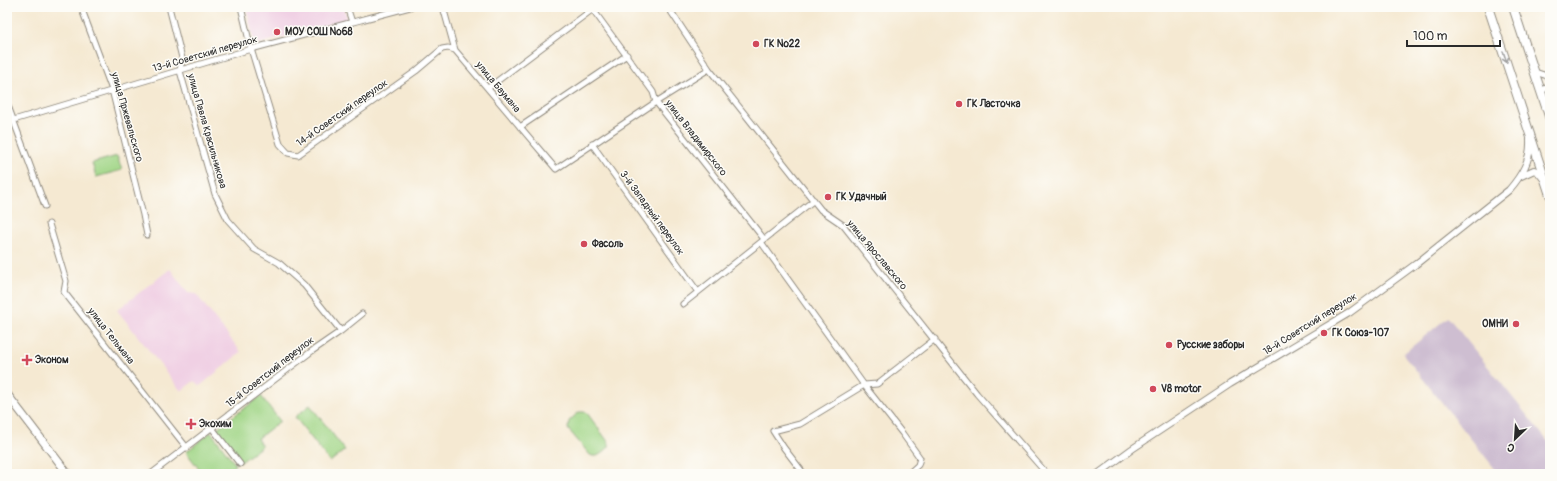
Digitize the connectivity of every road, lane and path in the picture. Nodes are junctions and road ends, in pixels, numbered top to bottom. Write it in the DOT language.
graph roads {
  1 [pos="81,7"];
  2 [pos="169,7"];
  3 [pos="241,7"];
  4 [pos="347,7"];
  5 [pos="410,7"];
  6 [pos="443,7"];
  7 [pos="668,7"];
  8 [pos="1488,7"];
  9 [pos="1513,7"];
  10 [pos="592,8"];
  11 [pos="352,22"];
  12 [pos="252,49"];
  13 [pos="455,50"];
  14 [pos="627,54"];
  15 [pos="709,69"];
  16 [pos="180,71"];
  17 [pos="1535,72"];
  18 [pos="1550,77"];
  19 [pos="1550,85"];
  20 [pos="488,88"];
  21 [pos="112,90"];
  22 [pos="1541,92"];
  23 [pos="7,102"];
  24 [pos="656,102"];
  25 [pos="1550,119"];
  26 [pos="10,121"];
  27 [pos="520,127"];
  28 [pos="1530,132"];
  29 [pos="592,144"];
  30 [pos="1521,176"];
  31 [pos="1544,179"];
  32 [pos="1550,195"];
  33 [pos="814,200"];
  34 [pos="45,206"];
  35 [pos="49,224"];
  36 [pos="146,235"];
  37 [pos="762,241"];
  38 [pos="698,292"];
  39 [pos="683,304"];
  40 [pos="362,314"];
  41 [pos="341,331"];
  42 [pos="935,340"];
  43 [pos="864,385"];
  44 [pos="7,394"];
  45 [pos="212,428"];
  46 [pos="187,448"];
  47 [pos="240,464"];
  48 [pos="68,474"];
  49 [pos="151,474"];
  50 [pos="804,474"];
  51 [pos="908,474"];
  52 [pos="1047,474"];
  53 [pos="1098,474"];
  1 -- 21 [label="street, улица Пржевальского"];
  2 -- 16 [label="street, улица Павла Красильникова"];
  3 -- 12 [label="street, 14-й Советский переулок"];
  4 -- 11 [label="street"];
  5 -- 11 [label="street, 13-й Советский переулок"];
  6 -- 13 [label="street, улица Баумана"];
  7 -- 15 [label="street, улица Ярославского"];
  8 -- 28 [label="main road, one-way"];
  9 -- 17 [label="main road"];
  10 -- 14 [label="street, улица Владимирского"];
  10 -- 20 [label="street"];
  11 -- 12 [label="street, 13-й Советский переулок"];
  12 -- 13 [label="street, 14-й Советский переулок"];
  12 -- 16 [label="street, 13-й Советский переулок"];
  13 -- 20 [label="street, улица Баумана"];
  14 -- 24 [label="street, улица Владимирского"];
  14 -- 27 [label="street"];
  15 -- 24 [label="street"];
  15 -- 33 [label="street, улица Ярославского"];
  16 -- 21 [label="street, 13-й Советский переулок"];
  16 -- 41 [label="street, улица Павла Красильникова"];
  17 -- 18 [label="street"];
  17 -- 22 [label="main road"];
  19 -- 22 [label="street"];
  20 -- 27 [label="street, улица Баумана"];
  21 -- 26 [label="street, 13-й Советский переулок"];
  21 -- 36 [label="street, улица Пржевальского"];
  22 -- 25 [label="main road"];
  23 -- 26 [label="street"];
  24 -- 29 [label="street"];
  24 -- 37 [label="street, улица Владимирского"];
  26 -- 34 [label="street"];
  27 -- 29 [label="street, улица Баумана"];
  28 -- 30 [label="street"];
  28 -- 31 [label="main road"];
  29 -- 38 [label="street, 3-й Западный переулок"];
  30 -- 31 [label="street"];
  30 -- 53 [label="street, 18-й Советский переулок"];
  31 -- 32 [label="main road"];
  33 -- 37 [label="street"];
  33 -- 42 [label="street, улица Ярославского"];
  35 -- 46 [label="street, улица Тельмана"];
  37 -- 38 [label="street"];
  37 -- 43 [label="street, улица Владимирского"];
  38 -- 39 [label="street"];
  40 -- 41 [label="street, 15-й Советский переулок"];
  41 -- 45 [label="street, 15-й Советский переулок"];
  42 -- 43 [label="street"];
  42 -- 52 [label="street, улица Ярославского"];
  43 -- 50 [label="street"];
  43 -- 51 [label="street, улица Владимирского"];
  44 -- 48 [label="main road"];
  45 -- 46 [label="street, 15-й Советский переулок"];
  45 -- 47 [label="street"];
  46 -- 49 [label="street, 15-й Советский переулок"];
}
